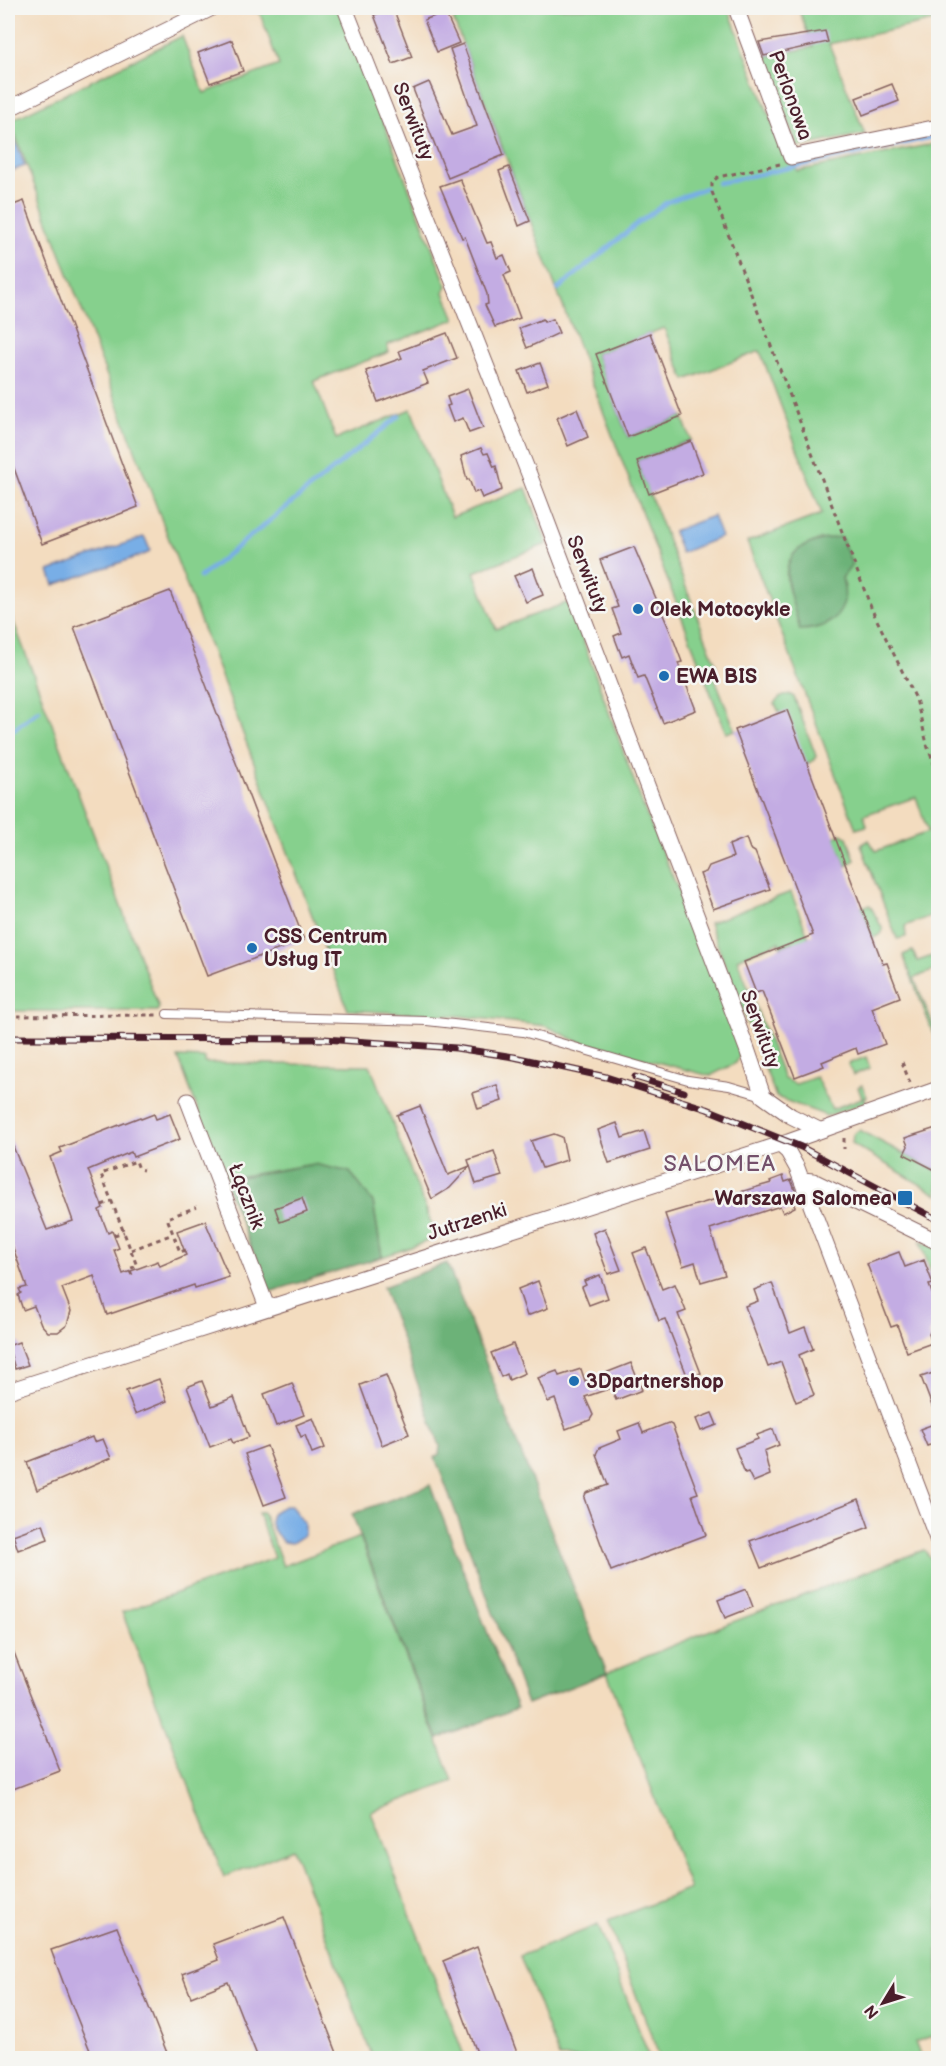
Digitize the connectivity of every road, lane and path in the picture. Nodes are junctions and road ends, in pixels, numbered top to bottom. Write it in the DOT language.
graph roads {
  1 [pos="212,8"];
  2 [pos="345,8"];
  3 [pos="736,8"];
  4 [pos="8,109"];
  5 [pos="939,127"];
  6 [pos="791,157"];
  7 [pos="939,774"];
  8 [pos="167,1014"];
  9 [pos="8,1016"];
  10 [pos="902,1062"];
  11 [pos="909,1082"];
  12 [pos="939,1089"];
  13 [pos="763,1096"];
  14 [pos="188,1101"];
  15 [pos="819,1130"];
  16 [pos="841,1132"];
  17 [pos="779,1144"];
  18 [pos="844,1149"];
  19 [pos="143,1170"];
  20 [pos="802,1180"];
  21 [pos="111,1201"];
  22 [pos="102,1204"];
  23 [pos="197,1207"];
  24 [pos="124,1232"];
  25 [pos="173,1234"];
  26 [pos="114,1235"];
  27 [pos="939,1242"];
  28 [pos="131,1250"];
  29 [pos="186,1250"];
  30 [pos="132,1275"];
  31 [pos="267,1307"];
  32 [pos="8,1391"];
  33 [pos="939,1541"];
  1 -- 4 [label="street"];
  2 -- 13 [label="street, Serwituty"];
  3 -- 6 [label="street, Perlonowa"];
  5 -- 6 [label="street, Perlonowa"];
  6 -- 7 [label="path"];
  8 -- 9 [label="path"];
  8 -- 13 [label="lane"];
  10 -- 11 [label="path"];
  12 -- 15 [label="street, Jutrzenki"];
  13 -- 15 [label="street, Serwituty"];
  14 -- 31 [label="street, Łącznik"];
  15 -- 17 [label="street, Jutrzenki"];
  16 -- 18 [label="path"];
  17 -- 20 [label="street"];
  17 -- 31 [label="street, Jutrzenki"];
  19 -- 21 [label="path"];
  20 -- 27 [label="street"];
  20 -- 33 [label="street"];
  21 -- 22 [label="path"];
  21 -- 24 [label="path"];
  23 -- 25 [label="path"];
  24 -- 26 [label="path"];
  24 -- 28 [label="path"];
  25 -- 28 [label="path"];
  25 -- 29 [label="path"];
  28 -- 30 [label="path"];
  31 -- 32 [label="street, Jutrzenki"];
}
